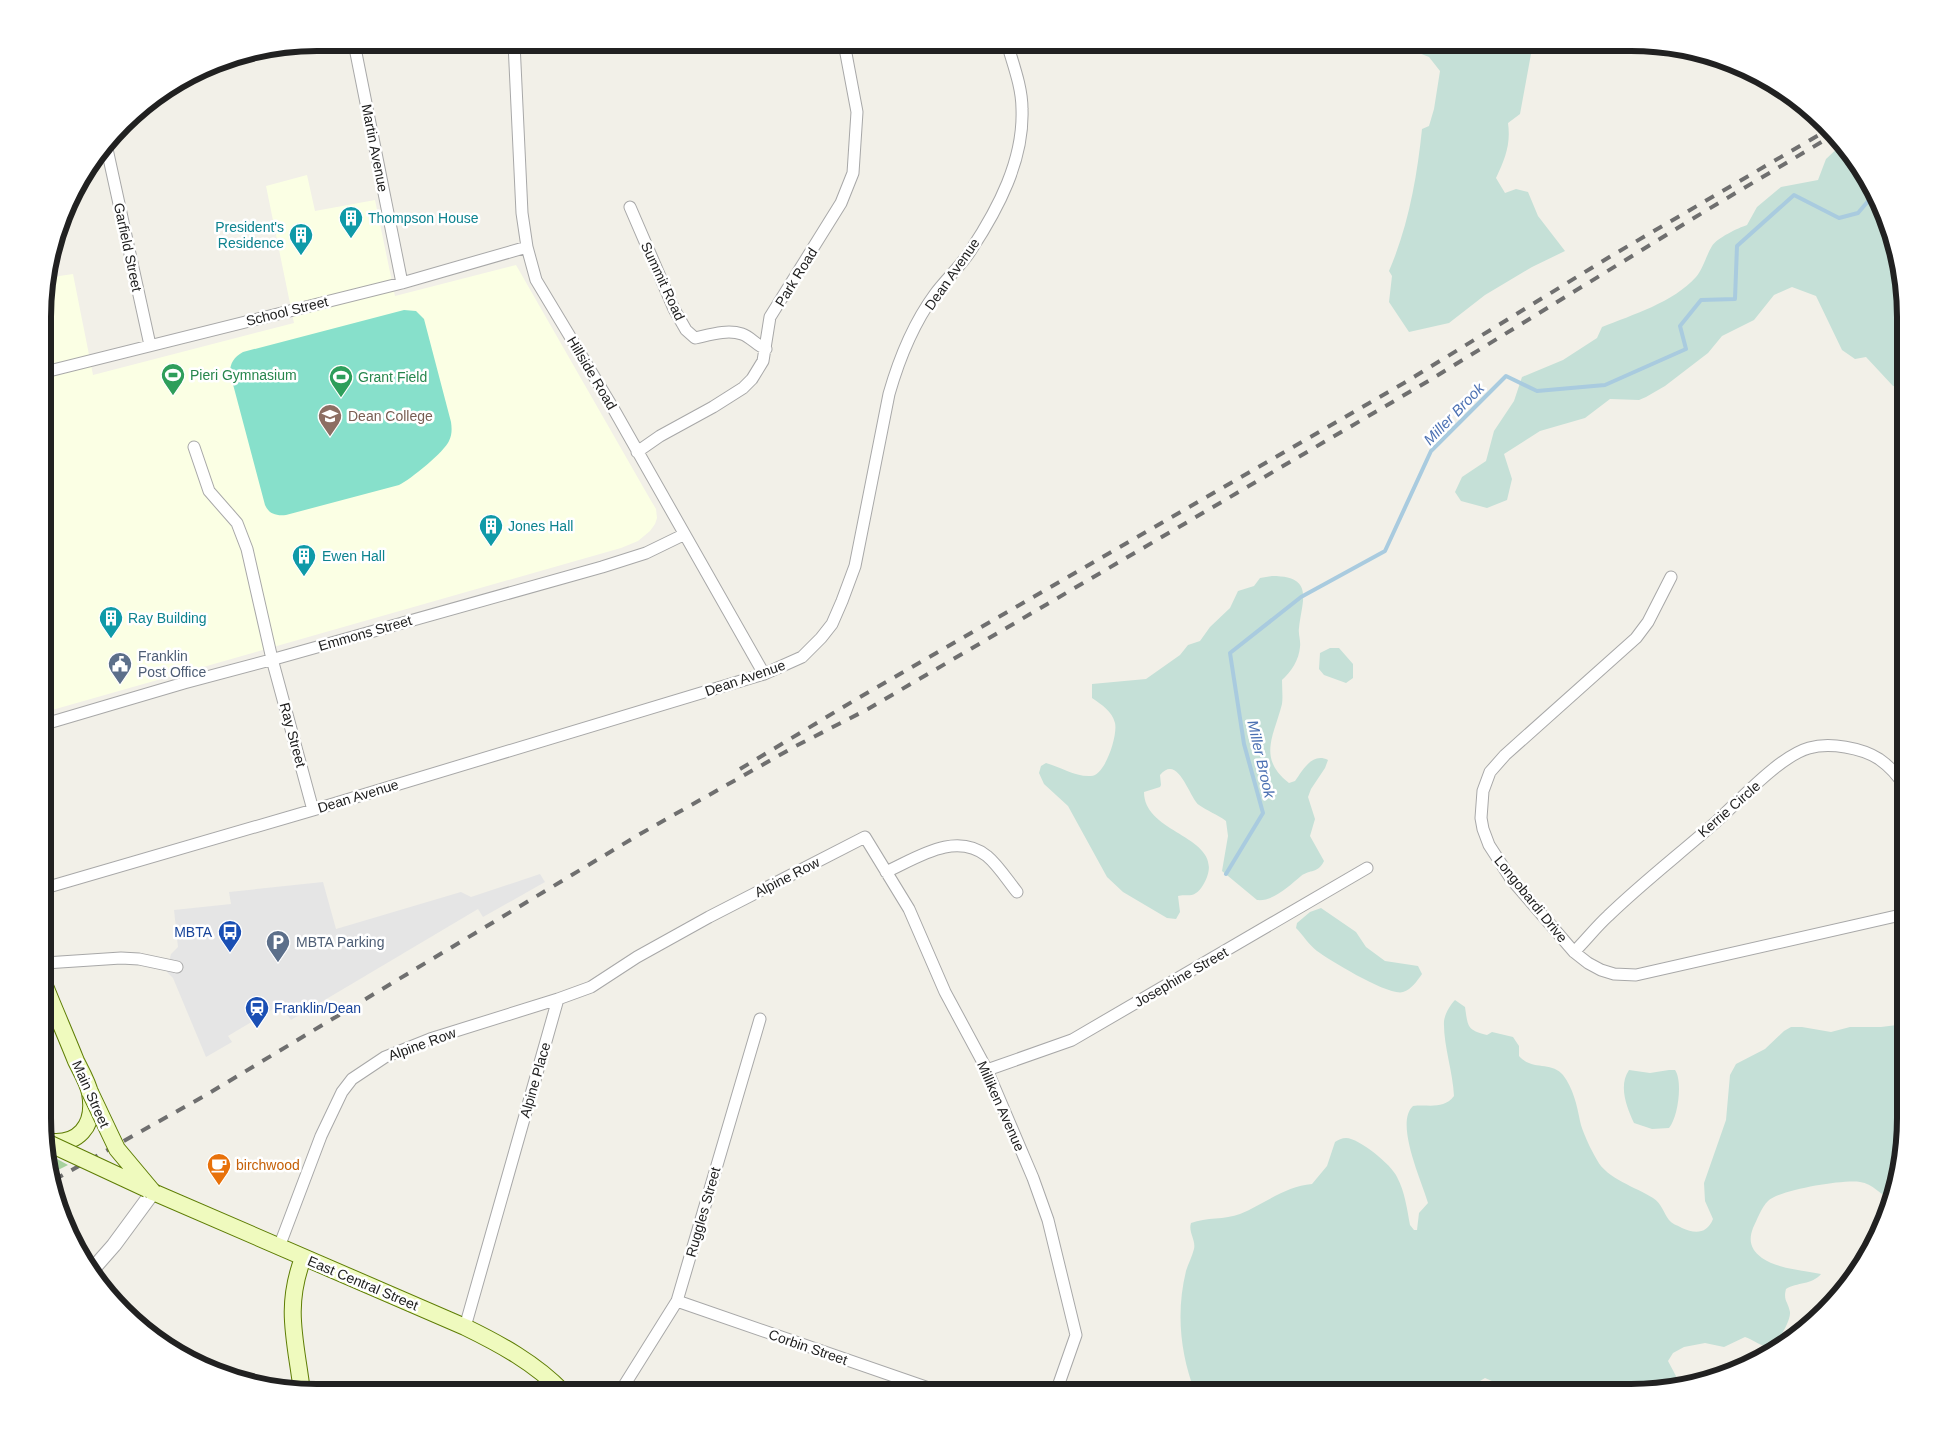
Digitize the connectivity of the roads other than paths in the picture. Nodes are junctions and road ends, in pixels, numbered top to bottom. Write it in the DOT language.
graph roads {
  1 [pos="356,51"];
  2 [pos="514,51"];
  3 [pos="846,51"];
  4 [pos="1009,51"];
  5 [pos="108,153"];
  6 [pos="630,207"];
  7 [pos="527,247"];
  8 [pos="402,282"];
  9 [pos="150,345"];
  10 [pos="766,349"];
  11 [pos="51,370"];
  12 [pos="194,447"];
  13 [pos="636,452"];
  14 [pos="683,535"];
  15 [pos="1671,577"];
  16 [pos="272,659"];
  17 [pos="764,674"];
  18 [pos="51,722"];
  19 [pos="1897,776"];
  20 [pos="314,810"];
  21 [pos="865,837"];
  22 [pos="1367,868"];
  23 [pos="886,872"];
  24 [pos="51,886"];
  25 [pos="1017,892"];
  26 [pos="1897,916"];
  27 [pos="1574,952"];
  28 [pos="51,964"];
  29 [pos="177,967"];
  30 [pos="558,999"];
  31 [pos="51,1000"];
  32 [pos="760,1019"];
  33 [pos="987,1070"];
  34 [pos="90,1092"];
  35 [pos="53,1141"];
  36 [pos="53,1145"];
  37 [pos="153,1192"];
  38 [pos="279,1247"];
  39 [pos="303,1258"];
  40 [pos="96,1265"];
  41 [pos="677,1301"];
  42 [pos="465,1327"];
  43 [pos="301,1383"];
  44 [pos="554,1384"];
  45 [pos="625,1384"];
  46 [pos="917,1384"];
  47 [pos="1059,1384"];
  1 -- 8 [label="street, Martin Avenue"];
  2 -- 7 [label="street, Hillside Road"];
  3 -- 10 [label="street, Park Road"];
  4 -- 17 [label="street, Dean Avenue"];
  5 -- 9 [label="street, Garfield Street"];
  6 -- 10 [label="street, Summit Road"];
  7 -- 8 [label="street, School Street"];
  7 -- 13 [label="street, Hillside Road"];
  8 -- 9 [label="street, School Street"];
  9 -- 11 [label="street, School Street"];
  10 -- 13 [label="street, Park Road"];
  12 -- 16 [label="street, Ray Street"];
  13 -- 14 [label="street, Hillside Road"];
  14 -- 16 [label="street, Emmons Street"];
  14 -- 17 [label="street, Hillside Road"];
  15 -- 27 [label="street, Longobardi Drive"];
  16 -- 18 [label="street, Emmons Street"];
  16 -- 20 [label="street, Ray Street"];
  17 -- 20 [label="street, Dean Avenue"];
  19 -- 27 [label="street, Kerrie Circle"];
  20 -- 24 [label="street, Dean Avenue"];
  21 -- 23 [label="street, Milliken Avenue"];
  21 -- 30 [label="street, Alpine Row"];
  22 -- 33 [label="street, Josephine Street"];
  23 -- 25 [label="street"];
  23 -- 33 [label="street, Milliken Avenue"];
  26 -- 27 [label="street, Longobardi Drive"];
  28 -- 29 [label="street"];
  30 -- 38 [label="street, Alpine Row"];
  30 -- 42 [label="street, Alpine Place"];
  31 -- 34 [label="main road, Main Street"];
  32 -- 41 [label="street, Ruggles Street"];
  33 -- 47 [label="street, Milliken Avenue"];
  34 -- 35 [label="main road, bridge"];
  34 -- 37 [label="main road, Main Street, bridge"];
  36 -- 37 [label="main road, East Central Street, bridge"];
  37 -- 38 [label="main road, East Central Street"];
  37 -- 40 [label="street"];
  38 -- 39 [label="main road, East Central Street"];
  39 -- 42 [label="main road, East Central Street"];
  39 -- 43 [label="main road"];
  41 -- 45 [label="street, Ruggles Street"];
  41 -- 46 [label="street, Corbin Street"];
  42 -- 44 [label="main road, East Central Street"];
}
